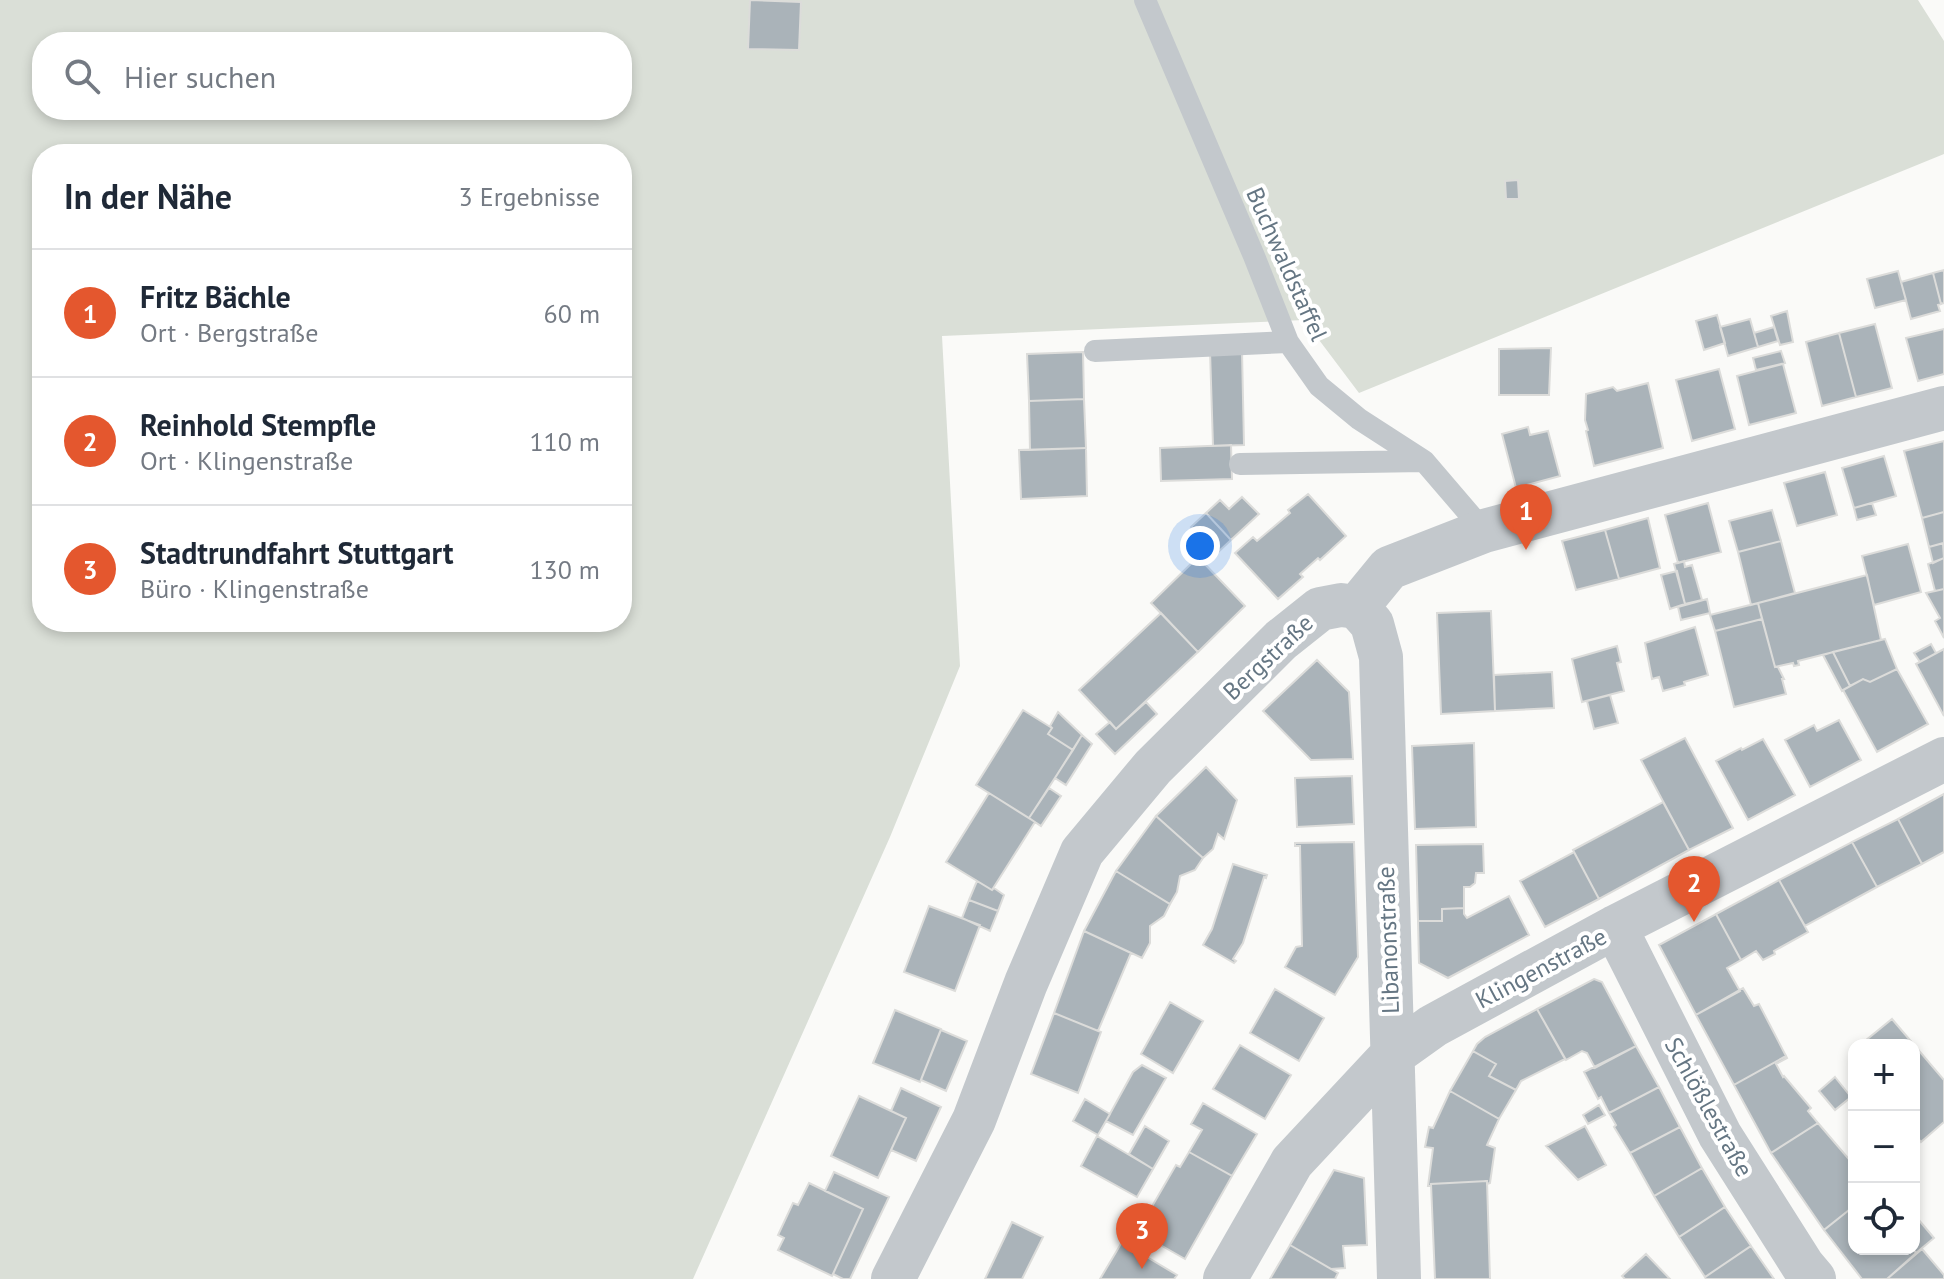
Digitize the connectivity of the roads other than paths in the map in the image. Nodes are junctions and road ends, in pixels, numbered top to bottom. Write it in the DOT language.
graph roads {
  1 [pos="1145,0"];
  2 [pos="1288,342"];
  3 [pos="1095,351"];
  4 [pos="1944,408"];
  5 [pos="1424,461"];
  6 [pos="1240,464"];
  7 [pos="1484,531"];
  8 [pos="1357,607"];
  9 [pos="1944,759"];
  10 [pos="1615,927"];
  11 [pos="1391,1056"];
  12 [pos="893,1279"];
  13 [pos="1225,1279"];
  14 [pos="1399,1279"];
  15 [pos="1814,1279"];
  1 -- 2 [label="lane, Buchwaldstaffel"];
  2 -- 3 [label="lane"];
  2 -- 5 [label="lane, Buchwaldstaffel"];
  4 -- 7 [label="street"];
  5 -- 6 [label="lane"];
  5 -- 7 [label="lane, Buchwaldstaffel"];
  7 -- 8 [label="street"];
  8 -- 11 [label="street, Libanonstraße"];
  8 -- 12 [label="street, Bergstraße"];
  9 -- 10 [label="street, Klingenstraße"];
  10 -- 11 [label="street, Klingenstraße"];
  10 -- 15 [label="street, Schlößlestraße"];
  11 -- 13 [label="street, Klingenstraße"];
  11 -- 14 [label="street, Libanonstraße"];
}
